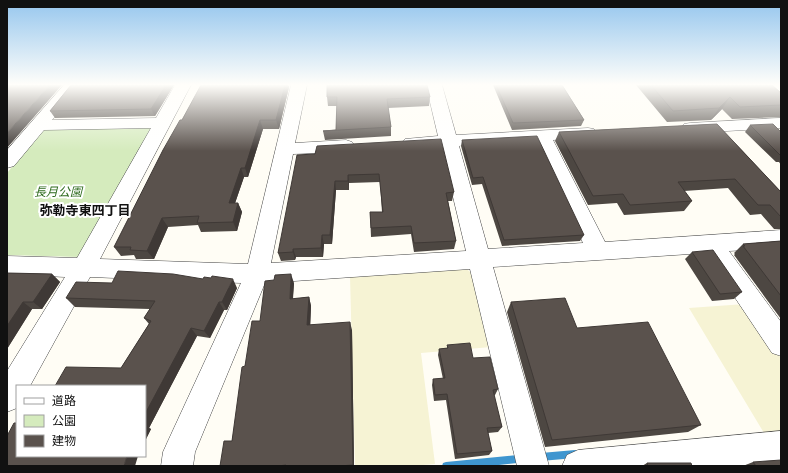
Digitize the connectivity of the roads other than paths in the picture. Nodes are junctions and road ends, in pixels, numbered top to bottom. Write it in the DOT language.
graph roads {
  1 [pos="54,107"];
  2 [pos="170,107"];
  3 [pos="295,107"];
  4 [pos="440,107"];
  5 [pos="162,122"];
  6 [pos="781,123"];
  7 [pos="39,125"];
  8 [pos="718,126"];
  9 [pos="678,128"];
  10 [pos="606,132"];
  11 [pos="542,136"];
  12 [pos="449,141"];
  13 [pos="733,143"];
  14 [pos="395,144"];
  15 [pos="364,145"];
  16 [pos="285,149"];
  17 [pos="7,162"];
  18 [pos="781,239"];
  19 [pos="711,244"];
  20 [pos="598,251"];
  21 [pos="480,259"];
  22 [pos="7,265"];
  23 [pos="83,268"];
  24 [pos="257,274"];
  25 [pos="781,344"];
  26 [pos="7,398"];
  27 [pos="781,446"];
  28 [pos="702,460"];
  29 [pos="177,466"];
  30 [pos="533,466"];
  31 [pos="578,466"];
  1 -- 7 [label="street"];
  2 -- 5 [label="street"];
  3 -- 16 [label="street"];
  4 -- 12 [label="street"];
  5 -- 7 [label="street"];
  5 -- 23 [label="street"];
  6 -- 8 [label="street"];
  7 -- 17 [label="street"];
  8 -- 9 [label="street"];
  8 -- 13 [label="street"];
  10 -- 11 [label="street"];
  11 -- 12 [label="street"];
  11 -- 20 [label="street"];
  12 -- 14 [label="street"];
  12 -- 21 [label="street"];
  15 -- 16 [label="street"];
  16 -- 24 [label="street"];
  18 -- 19 [label="street"];
  19 -- 20 [label="street"];
  19 -- 25 [label="street"];
  20 -- 21 [label="street"];
  21 -- 24 [label="street"];
  21 -- 30 [label="street"];
  22 -- 23 [label="street"];
  23 -- 24 [label="street"];
  23 -- 26 [label="street"];
  24 -- 29 [label="street"];
  27 -- 28 [label="street"];
  28 -- 31 [label="street"];
}
